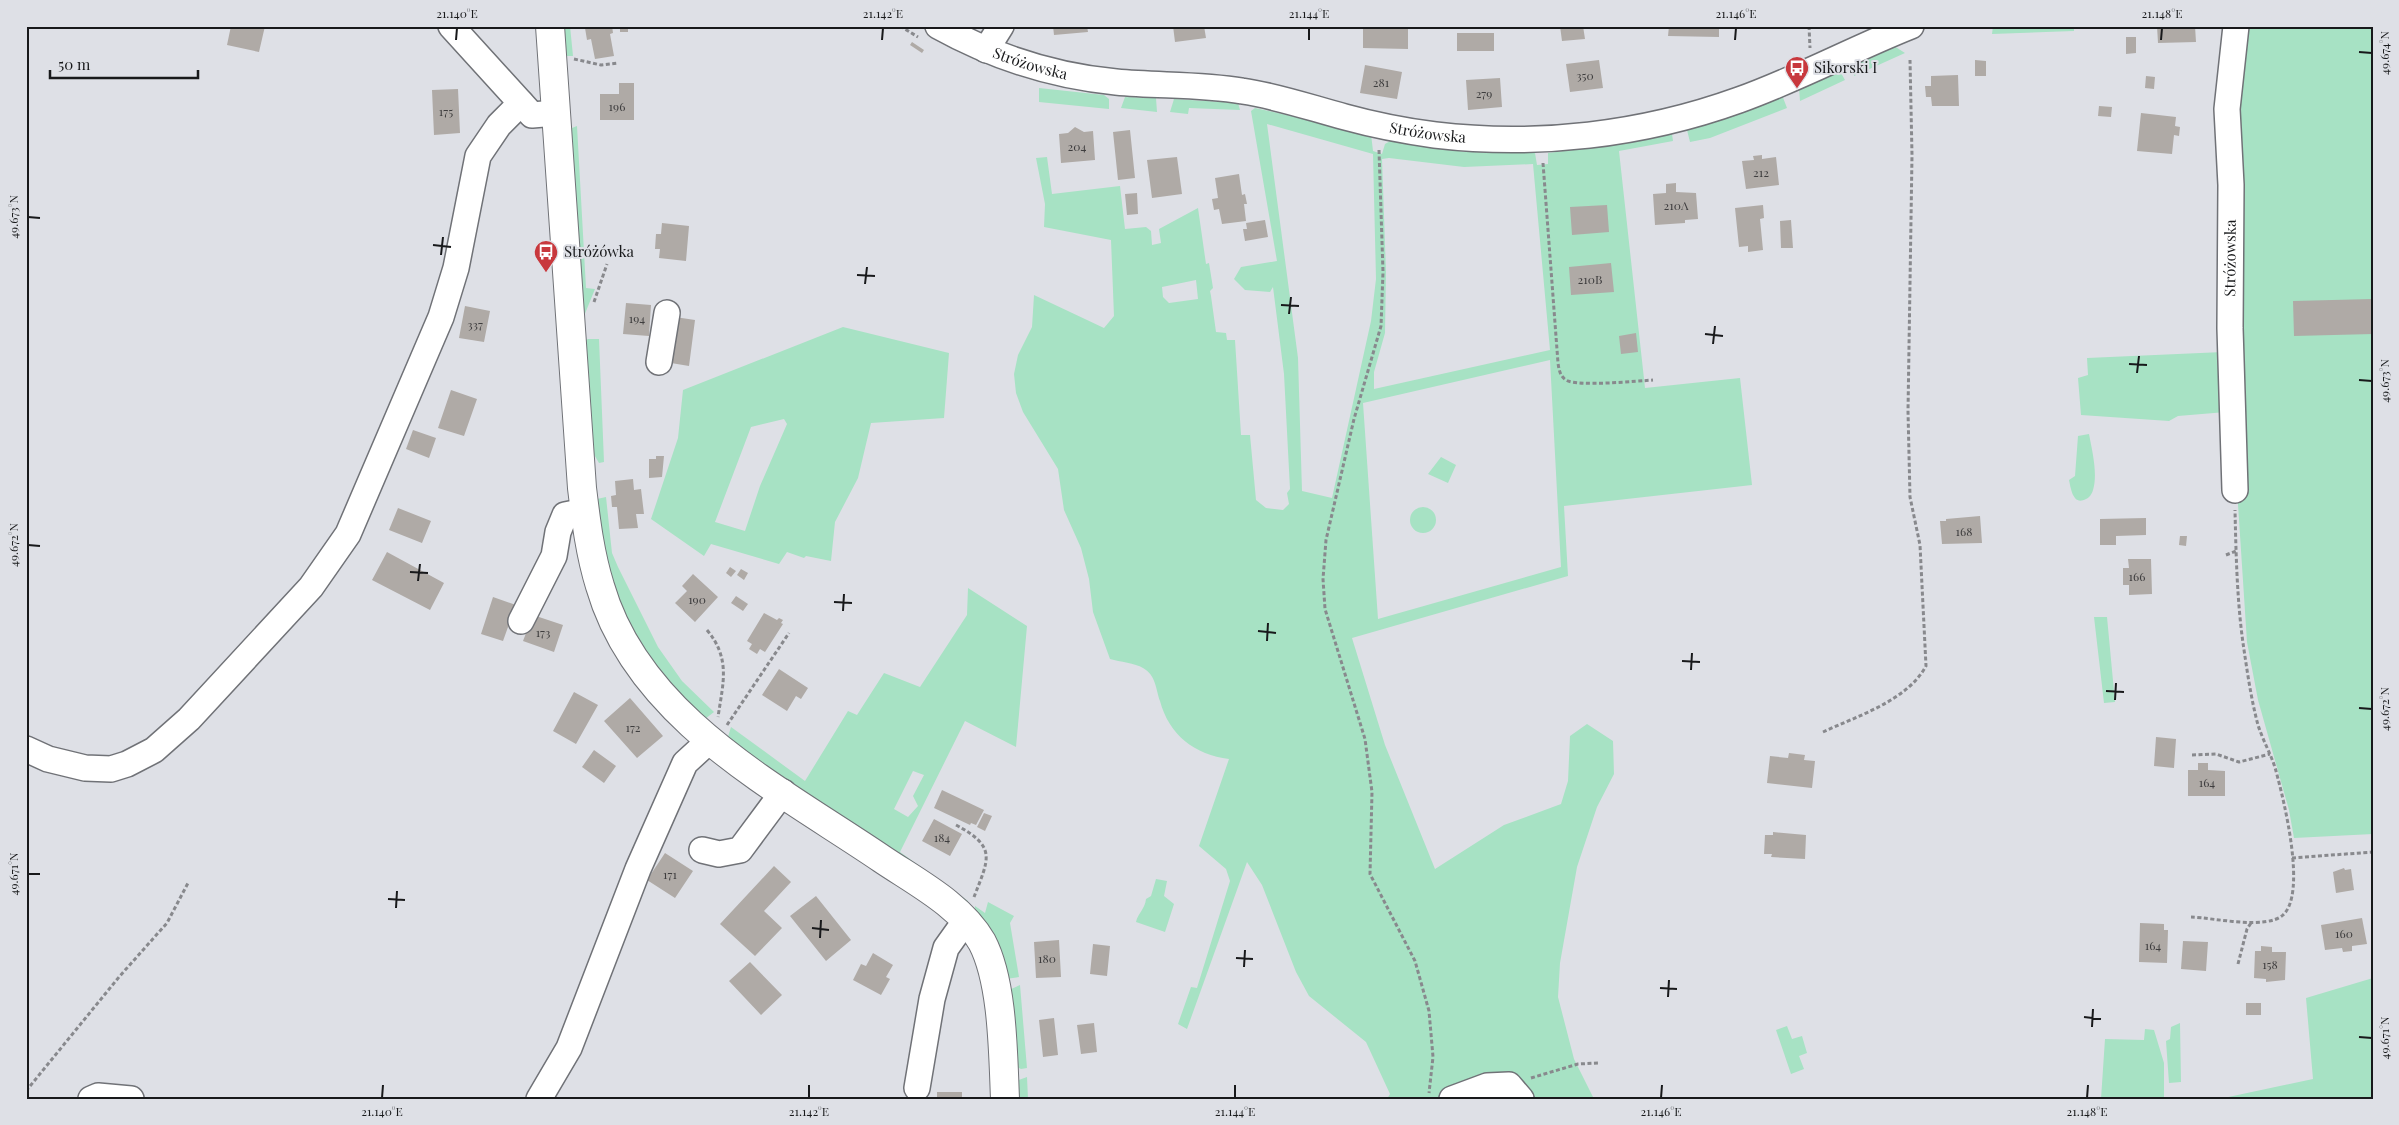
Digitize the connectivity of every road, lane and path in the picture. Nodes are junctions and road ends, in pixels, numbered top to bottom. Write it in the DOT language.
graph roads {
  1 [pos="451,26"];
  2 [pos="550,26"];
  3 [pos="938,26"];
  4 [pos="1001,26"];
  5 [pos="1911,26"];
  6 [pos="2236,26"];
  7 [pos="986,50"];
  8 [pos="574,59"];
  9 [pos="1910,60"];
  10 [pos="618,63"];
  11 [pos="521,103"];
  12 [pos="556,113"];
  13 [pos="1379,150"];
  14 [pos="1543,163"];
  15 [pos="607,264"];
  16 [pos="592,308"];
  17 [pos="667,313"];
  18 [pos="659,362"];
  19 [pos="1653,380"];
  20 [pos="2234,490"];
  21 [pos="584,511"];
  22 [pos="2236,551"];
  23 [pos="2226,555"];
  24 [pos="521,621"];
  25 [pos="706,630"];
  26 [pos="789,633"];
  27 [pos="718,715"];
  28 [pos="718,732"];
  29 [pos="1823,732"];
  30 [pos="26,749"];
  31 [pos="2270,754"];
  32 [pos="2192,755"];
  33 [pos="783,792"];
  34 [pos="956,825"];
  35 [pos="702,850"];
  36 [pos="2373,852"];
  37 [pos="2292,858"];
  38 [pos="188,883"];
  39 [pos="970,908"];
  40 [pos="2191,917"];
  41 [pos="2251,923"];
  42 [pos="2238,964"];
  43 [pos="1599,1063"];
  44 [pos="917,1088"];
  45 [pos="26,1091"];
  46 [pos="1515,1092"];
  47 [pos="91,1099"];
  48 [pos="131,1099"];
  49 [pos="539,1099"];
  50 [pos="1005,1099"];
  51 [pos="1428,1099"];
  52 [pos="1452,1099"];
  1 -- 11 [label="street"];
  2 -- 12 [label="main road"];
  3 -- 7 [label="street, Stróżowska"];
  4 -- 7 [label="street"];
  5 -- 7 [label="street, Stróżowska"];
  6 -- 20 [label="street, Stróżowska"];
  8 -- 10 [label="path"];
  9 -- 29 [label="path"];
  11 -- 12 [label="street"];
  11 -- 30 [label="street"];
  12 -- 21 [label="main road"];
  13 -- 51 [label="path"];
  14 -- 19 [label="path"];
  15 -- 16 [label="path"];
  17 -- 18 [label="street"];
  20 -- 22 [label="path"];
  21 -- 24 [label="street"];
  21 -- 28 [label="main road"];
  22 -- 23 [label="path"];
  22 -- 31 [label="path"];
  25 -- 27 [label="path"];
  26 -- 28 [label="path"];
  28 -- 33 [label="main road"];
  28 -- 49 [label="street"];
  31 -- 32 [label="path"];
  31 -- 37 [label="path"];
  33 -- 35 [label="street"];
  33 -- 39 [label="main road"];
  34 -- 39 [label="path"];
  36 -- 37 [label="path"];
  37 -- 41 [label="path"];
  38 -- 45 [label="path"];
  39 -- 44 [label="street"];
  39 -- 50 [label="main road"];
  40 -- 41 [label="path"];
  41 -- 42 [label="path"];
  43 -- 46 [label="path"];
  46 -- 52 [label="street"];
  47 -- 48 [label="street"];
}
